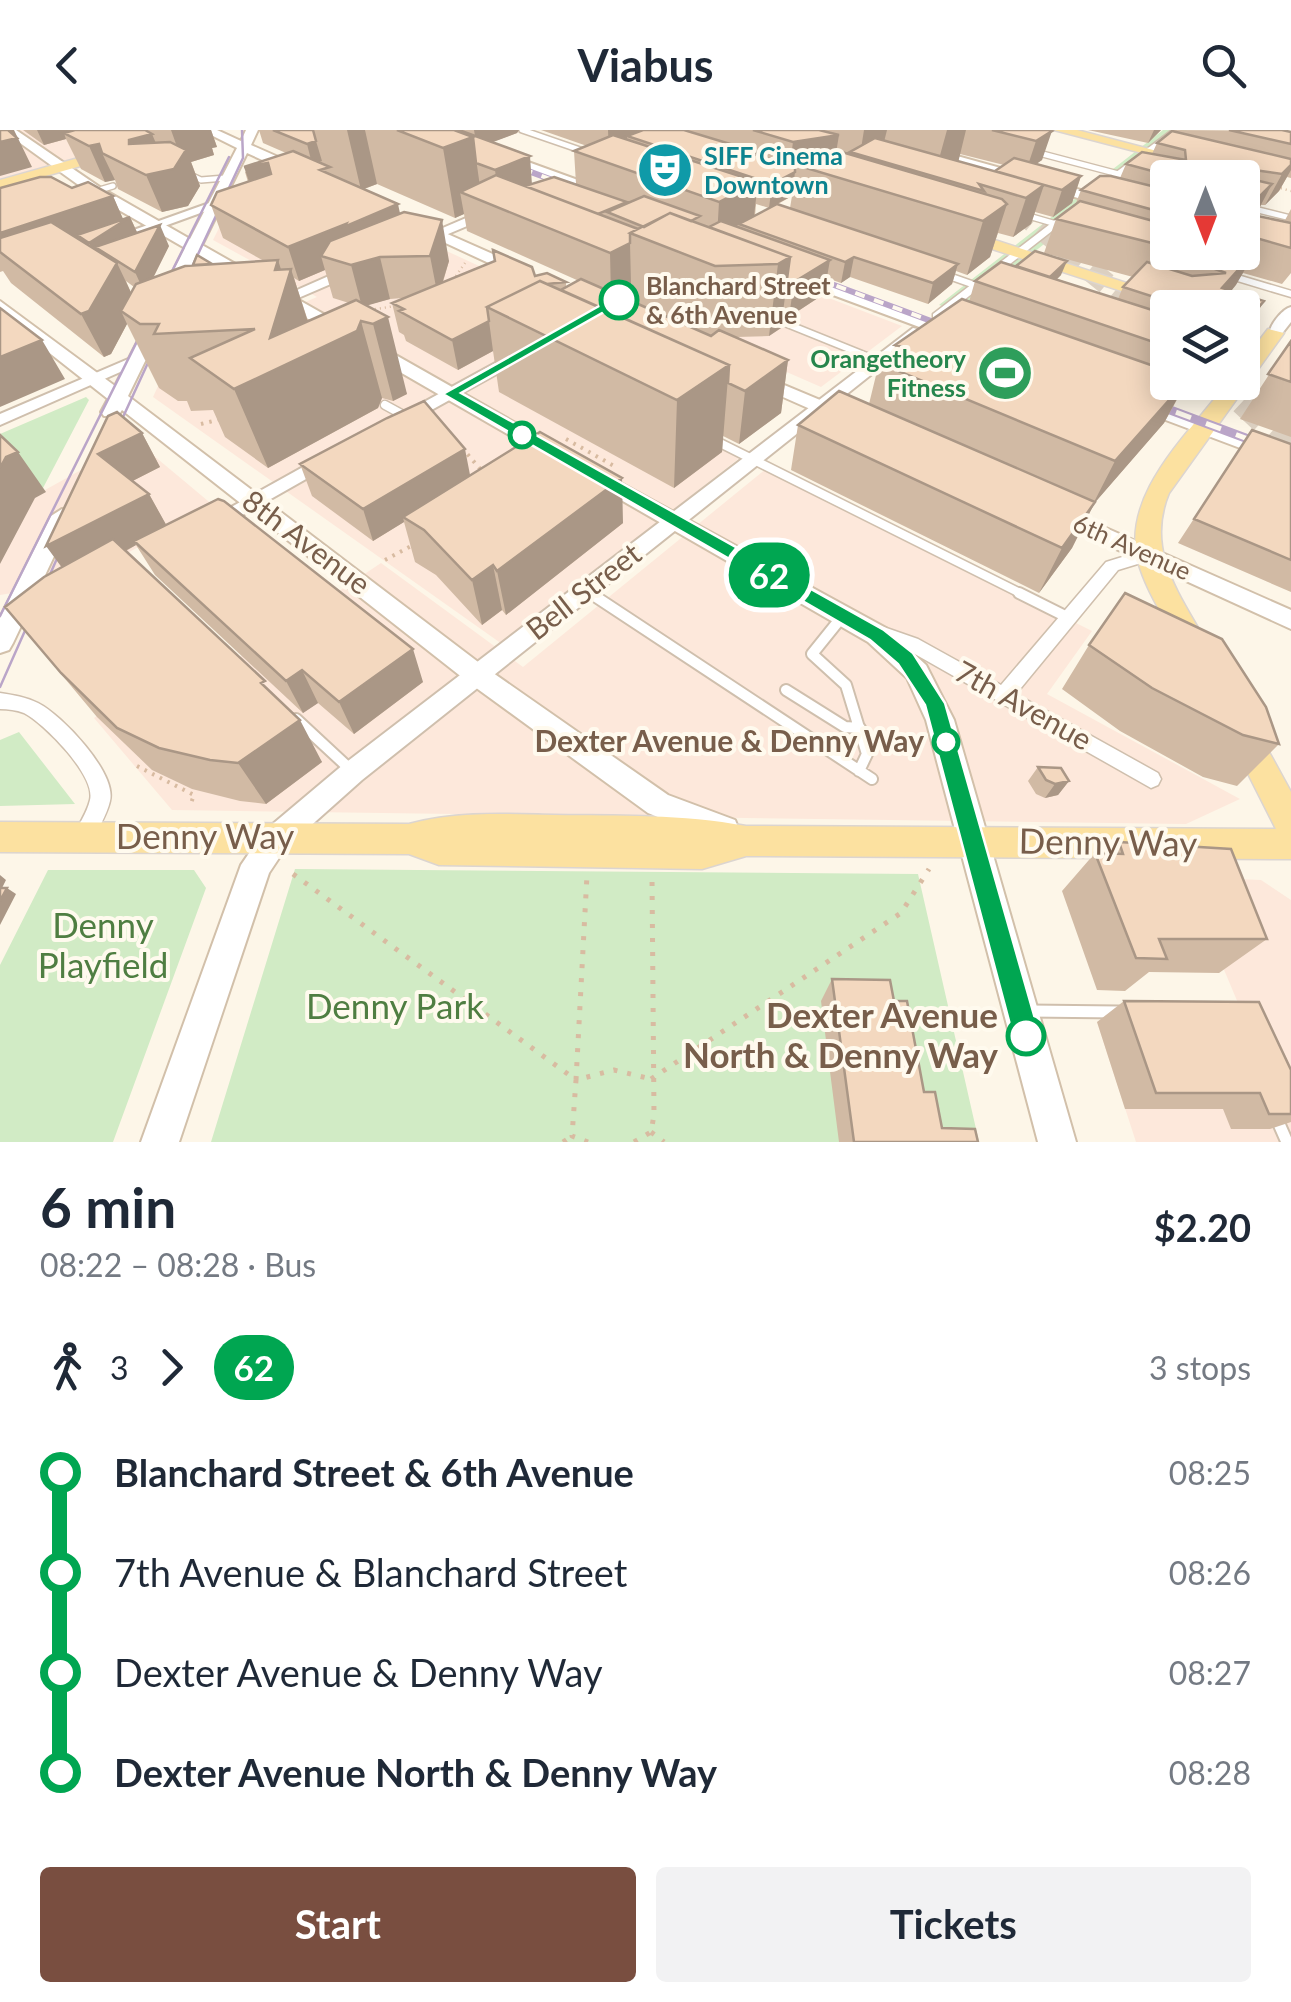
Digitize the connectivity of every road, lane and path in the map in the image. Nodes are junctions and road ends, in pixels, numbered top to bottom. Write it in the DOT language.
graph roads {
  1 [pos="8,130"];
  2 [pos="207,130"];
  3 [pos="252,130"];
  4 [pos="522,130"];
  5 [pos="1061,130"];
  6 [pos="1176,132"];
  7 [pos="131,147"];
  8 [pos="243,147"];
  9 [pos="914,148"];
  10 [pos="1019,148"];
  11 [pos="1150,152"];
  12 [pos="589,153"];
  13 [pos="482,154"];
  14 [pos="1183,160"];
  15 [pos="174,167"];
  16 [pos="58,168"];
  17 [pos="585,171"];
  18 [pos="1120,174"];
  19 [pos="310,177"];
  20 [pos="226,178"];
  21 [pos="1134,178"];
  22 [pos="288,181"];
  23 [pos="555,184"];
  24 [pos="0,185"];
  25 [pos="113,186"];
  26 [pos="1275,187"];
  27 [pos="96,190"];
  28 [pos="1291,191"];
  29 [pos="252,193"];
  30 [pos="1090,197"];
  31 [pos="625,202"];
  32 [pos="498,206"];
  33 [pos="609,206"];
  34 [pos="212,207"];
  35 [pos="1007,210"];
  36 [pos="1260,210"];
  37 [pos="1150,214"];
  38 [pos="395,215"];
  39 [pos="1291,218"];
  40 [pos="1056,224"];
  41 [pos="157,226"];
  42 [pos="1072,229"];
  43 [pos="948,230"];
  44 [pos="437,234"];
  45 [pos="193,246"];
  46 [pos="407,247"];
  47 [pos="90,248"];
  48 [pos="1019,252"];
  49 [pos="379,259"];
  50 [pos="465,262"];
  51 [pos="781,264"];
  52 [pos="928,269"];
  53 [pos="1222,274"];
  54 [pos="544,283"];
  55 [pos="448,285"];
  56 [pos="976,286"];
  57 [pos="994,291"];
  58 [pos="1150,294"];
  59 [pos="1291,294"];
  60 [pos="284,299"];
  61 [pos="401,304"];
  62 [pos="0,306"];
  63 [pos="367,310"];
  64 [pos="1291,311"];
  65 [pos="249,314"];
  66 [pos="762,314"];
  67 [pos="932,320"];
  68 [pos="1274,333"];
  69 [pos="975,336"];
  70 [pos="544,341"];
  71 [pos="171,347"];
  72 [pos="137,361"];
  73 [pos="879,362"];
  74 [pos="736,369"];
  75 [pos="92,380"];
  76 [pos="1122,391"];
  77 [pos="450,394"];
  78 [pos="117,400"];
  79 [pos="1228,400"];
  80 [pos="385,405"];
  81 [pos="821,407"];
  82 [pos="232,418"];
  83 [pos="0,420"];
  84 [pos="399,421"];
  85 [pos="201,424"];
  86 [pos="1212,424"];
  87 [pos="104,428"];
  88 [pos="872,430"];
  89 [pos="704,435"];
  90 [pos="562,437"];
  91 [pos="1291,447"];
  92 [pos="462,448"];
  93 [pos="345,451"];
  94 [pos="752,459"];
  95 [pos="1291,460"];
  96 [pos="627,473"];
  97 [pos="486,474"];
  98 [pos="72,493"];
  99 [pos="1027,500"];
  100 [pos="252,502"];
  101 [pos="674,522"];
  102 [pos="422,539"];
  103 [pos="183,540"];
  104 [pos="1148,554"];
  105 [pos="385,560"];
  106 [pos="586,590"];
  107 [pos="46,600"];
  108 [pos="9,606"];
  109 [pos="1067,617"];
  110 [pos="1291,620"];
  111 [pos="852,621"];
  112 [pos="0,643"];
  113 [pos="478,675"];
  114 [pos="1212,677"];
  115 [pos="786,690"];
  116 [pos="1003,696"];
  117 [pos="0,700"];
  118 [pos="1228,706"];
  119 [pos="283,707"];
  120 [pos="860,728"];
  121 [pos="137,766"];
  122 [pos="859,771"];
  123 [pos="353,772"];
  124 [pos="617,774"];
  125 [pos="1152,778"];
  126 [pos="872,779"];
  127 [pos="190,806"];
  128 [pos="1291,824"];
  129 [pos="634,830"];
  130 [pos="0,836"];
  131 [pos="83,837"];
  132 [pos="278,838"];
  133 [pos="409,839"];
  134 [pos="746,841"];
  135 [pos="973,841"];
  136 [pos="1291,844"];
  137 [pos="587,867"];
  138 [pos="652,868"];
  139 [pos="929,869"];
  140 [pos="293,874"];
  141 [pos="1019,1011"];
  142 [pos="1142,1012"];
  143 [pos="651,1079"];
  144 [pos="576,1080"];
  145 [pos="1272,1108"];
  146 [pos="651,1132"];
  147 [pos="572,1139"];
  148 [pos="160,1142"];
  149 [pos="563,1142"];
  150 [pos="588,1142"];
  151 [pos="634,1142"];
  152 [pos="651,1142"];
  153 [pos="664,1142"];
  154 [pos="1057,1142"];
  155 [pos="1287,1142"];
  1 -- 16 [label="main road, 7th Avenue"];
  2 -- 8 [label="main road"];
  3 -- 8 [label="main road"];
  4 -- 12 [label="lane"];
  5 -- 11 [label="main road"];
  6 -- 11 [label="street, Bell Street"];
  7 -- 16 [label="main road"];
  8 -- 19 [label="main road"];
  8 -- 20 [label="main road"];
  9 -- 30 [label="main road"];
  10 -- 18 [label="lane"];
  11 -- 14 [label="main road"];
  11 -- 18 [label="street, Bell Street"];
  13 -- 23 [label="main road"];
  15 -- 20 [label="lane"];
  16 -- 24 [label="main road"];
  16 -- 27 [label="main road, 7th Avenue"];
  17 -- 23 [label="street"];
  18 -- 21 [label="lane"];
  18 -- 30 [label="street, Bell Street"];
  19 -- 22 [label="street"];
  20 -- 34 [label="main road"];
  23 -- 31 [label="main road"];
  23 -- 33 [label="main road"];
  25 -- 27 [label="lane"];
  26 -- 28 [label="path"];
  27 -- 41 [label="main road, 7th Avenue"];
  29 -- 34 [label="street"];
  30 -- 37 [label="main road"];
  30 -- 40 [label="street, Bell Street"];
  32 -- 44 [label="street"];
  34 -- 41 [label="street"];
  34 -- 45 [label="main road"];
  35 -- 40 [label="lane"];
  36 -- 39 [label="lane"];
  38 -- 44 [label="main road"];
  40 -- 42 [label="lane"];
  40 -- 48 [label="street, Bell Street"];
  41 -- 45 [label="main road, 7th Avenue"];
  41 -- 47 [label="street"];
  43 -- 48 [label="main road"];
  44 -- 46 [label="street"];
  44 -- 54 [label="main road"];
  45 -- 60 [label="main road, 7th Avenue"];
  45 -- 72 [label="main road"];
  48 -- 56 [label="street, Bell Street"];
  48 -- 58 [label="main road"];
  49 -- 60 [label="street"];
  50 -- 55 [label="path"];
  51 -- 67 [label="main road"];
  52 -- 56 [label="lane"];
  53 -- 59 [label="lane"];
  56 -- 57 [label="lane"];
  56 -- 67 [label="street, Bell Street"];
  60 -- 65 [label="street"];
  60 -- 77 [label="main road, 7th Avenue"];
  61 -- 63 [label="path"];
  62 -- 75 [label="main road, 8th Avenue"];
  64 -- 68 [label="street"];
  66 -- 73 [label="lane"];
  67 -- 69 [label="main road"];
  67 -- 73 [label="street, Bell Street"];
  70 -- 77 [label="street"];
  71 -- 72 [label="street"];
  72 -- 75 [label="street"];
  72 -- 78 [label="main road"];
  73 -- 81 [label="street, Bell Street"];
  74 -- 81 [label="main road"];
  75 -- 78 [label="main road, 8th Avenue"];
  75 -- 83 [label="street"];
  76 -- 86 [label="main road"];
  77 -- 84 [label="street"];
  77 -- 101 [label="main road, 7th Avenue"];
  78 -- 87 [label="main road"];
  78 -- 100 [label="main road, 8th Avenue"];
  79 -- 86 [label="main road"];
  80 -- 84 [label="lane"];
  81 -- 88 [label="main road"];
  81 -- 94 [label="street, Bell Street"];
  82 -- 85 [label="path"];
  86 -- 91 [label="main road"];
  86 -- 95 [label="main road"];
  86 -- 104 [label="main road"];
  89 -- 94 [label="lane"];
  90 -- 96 [label="path"];
  92 -- 97 [label="path"];
  93 -- 100 [label="street"];
  94 -- 101 [label="street, Bell Street"];
  94 -- 109 [label="lane"];
  98 -- 108 [label="main road"];
  99 -- 104 [label="main road, 6th Avenue"];
  100 -- 103 [label="street"];
  100 -- 113 [label="main road, 8th Avenue"];
  101 -- 106 [label="street, Bell Street"];
  101 -- 111 [label="main road, 7th Avenue"];
  102 -- 105 [label="path"];
  104 -- 109 [label="street"];
  104 -- 110 [label="main road, 6th Avenue"];
  104 -- 114 [label="main road"];
  106 -- 113 [label="street, Bell Street"];
  106 -- 122 [label="lane"];
  107 -- 108 [label="street"];
  108 -- 112 [label="main road"];
  109 -- 116 [label="street"];
  111 -- 116 [label="street, 7th Avenue"];
  111 -- 120 [label="lane"];
  111 -- 135 [label="main road"];
  113 -- 123 [label="street, Bell Street"];
  113 -- 124 [label="main road, 8th Avenue"];
  115 -- 120 [label="lane"];
  116 -- 125 [label="street, 7th Avenue"];
  117 -- 131 [label="street"];
  118 -- 128 [label="main road"];
  119 -- 123 [label="lane"];
  120 -- 122 [label="lane"];
  121 -- 127 [label="path"];
  122 -- 126 [label="lane"];
  123 -- 132 [label="street, Bell Street"];
  124 -- 129 [label="main road"];
  124 -- 134 [label="main road, 8th Avenue"];
  129 -- 133 [label="main road, Denny Way"];
  129 -- 134 [label="main road, Denny Way"];
  130 -- 131 [label="main road, Denny Way"];
  131 -- 132 [label="main road, Denny Way"];
  132 -- 133 [label="main road, Denny Way"];
  132 -- 148 [label="main road"];
  133 -- 134 [label="main road, Denny Way"];
  134 -- 135 [label="main road, Denny Way"];
  135 -- 136 [label="main road, Denny Way"];
  135 -- 141 [label="main road"];
  137 -- 144 [label="path"];
  138 -- 143 [label="path"];
  139 -- 143 [label="path"];
  140 -- 144 [label="path"];
  141 -- 142 [label="lane"];
  141 -- 154 [label="main road"];
  143 -- 144 [label="path"];
  143 -- 146 [label="path"];
  144 -- 147 [label="path"];
  145 -- 155 [label="lane"];
  146 -- 151 [label="path"];
  146 -- 152 [label="path"];
  146 -- 153 [label="path"];
  147 -- 149 [label="path"];
  147 -- 150 [label="path"];
}
